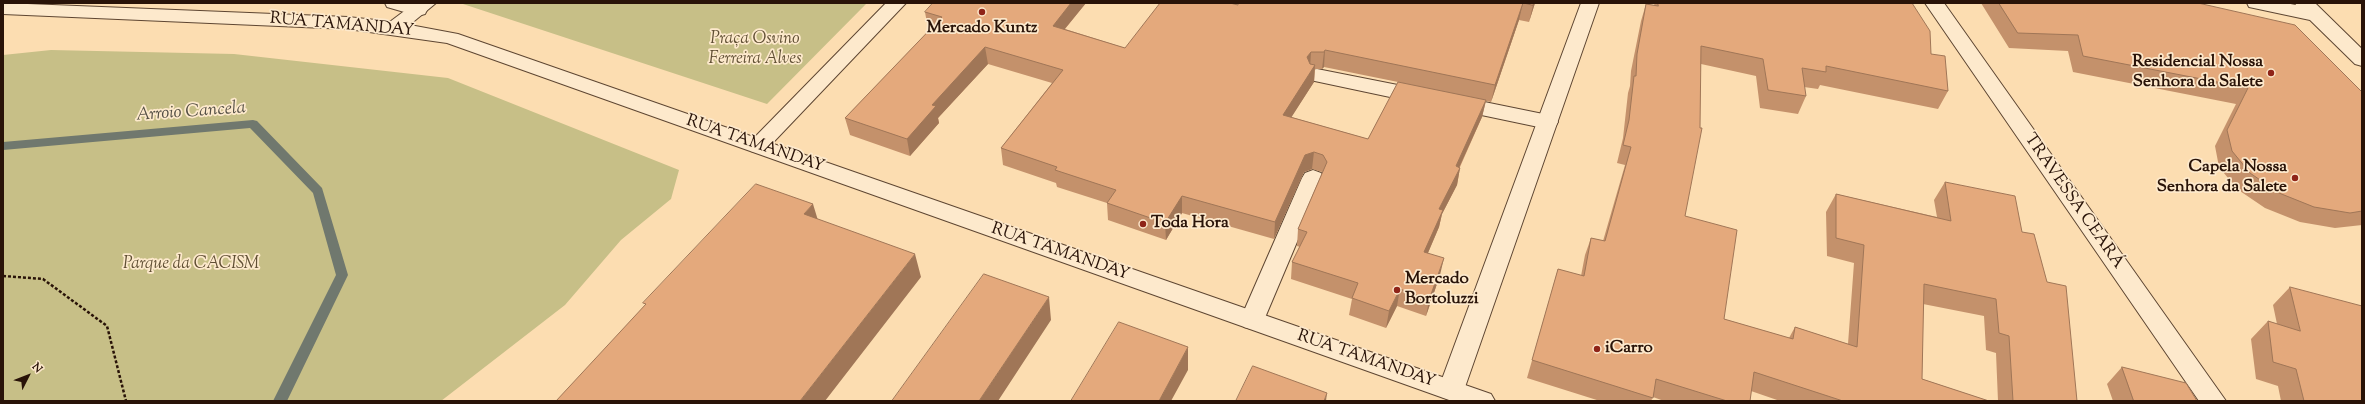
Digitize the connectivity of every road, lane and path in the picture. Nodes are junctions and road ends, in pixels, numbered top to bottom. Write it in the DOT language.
graph roads {
  1 [pos="394,3"];
  2 [pos="897,3"];
  3 [pos="1590,3"];
  4 [pos="1934,3"];
  5 [pos="2256,3"];
  6 [pos="423,6"];
  7 [pos="3,8"];
  8 [pos="2310,9"];
  9 [pos="394,28"];
  10 [pos="2362,60"];
  11 [pos="1316,75"];
  12 [pos="1548,122"];
  13 [pos="758,146"];
  14 [pos="1313,178"];
  15 [pos="3,276"];
  16 [pos="1252,320"];
  17 [pos="1451,390"];
  18 [pos="126,401"];
  19 [pos="1482,401"];
  20 [pos="2213,401"];
  1 -- 6 [label="street"];
  2 -- 13 [label="street"];
  3 -- 12 [label="street"];
  4 -- 20 [label="street, TRAVESSA CEARÁ"];
  5 -- 8 [label="street"];
  6 -- 9 [label="street"];
  7 -- 9 [label="street, RUA TAMANDAY"];
  8 -- 10 [label="street"];
  9 -- 13 [label="street, RUA TAMANDAY"];
  11 -- 12 [label="street"];
  12 -- 17 [label="street"];
  13 -- 16 [label="street, RUA TAMANDAY"];
  14 -- 16 [label="street"];
  15 -- 18 [label="path"];
  16 -- 17 [label="street, RUA TAMANDAY"];
  17 -- 19 [label="street, RUA TAMANDAY"];
}
